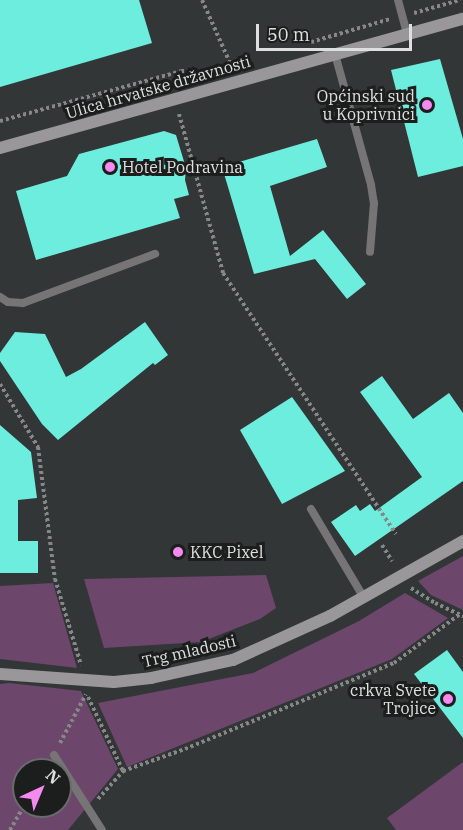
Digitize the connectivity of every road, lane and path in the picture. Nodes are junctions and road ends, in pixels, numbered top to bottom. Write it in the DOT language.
graph roads {
  1 [pos="201,0"];
  2 [pos="398,0"];
  3 [pos="460,0"];
  4 [pos="416,12"];
  5 [pos="395,18"];
  6 [pos="463,19"];
  7 [pos="367,26"];
  8 [pos="407,33"];
  9 [pos="335,54"];
  10 [pos="225,67"];
  11 [pos="218,69"];
  12 [pos="179,113"];
  13 [pos="0,121"];
  14 [pos="0,148"];
  15 [pos="370,252"];
  16 [pos="155,254"];
  17 [pos="0,297"];
  18 [pos="0,384"];
  19 [pos="311,509"];
  20 [pos="396,534"];
  21 [pos="463,541"];
  22 [pos="382,545"];
  23 [pos="392,561"];
  24 [pos="410,588"];
  25 [pos="364,598"];
  26 [pos="461,615"];
  27 [pos="82,668"];
  28 [pos="0,674"];
  29 [pos="54,755"];
  30 [pos="123,771"];
  31 [pos="88,811"];
  32 [pos="102,830"];
  1 -- 10 [label="path"];
  2 -- 8 [label="lane"];
  3 -- 4 [label="path"];
  5 -- 7 [label="path"];
  6 -- 8 [label="main road, Ulica hrvatske državnosti"];
  8 -- 9 [label="main road, Ulica hrvatske državnosti"];
  9 -- 14 [label="main road, Ulica hrvatske državnosti"];
  9 -- 15 [label="lane"];
  11 -- 13 [label="path"];
  12 -- 20 [label="path"];
  16 -- 17 [label="lane"];
  18 -- 27 [label="path"];
  19 -- 25 [label="lane"];
  21 -- 25 [label="main road, Trg mladosti"];
  22 -- 23 [label="path"];
  24 -- 26 [label="path"];
  25 -- 28 [label="main road, Trg mladosti"];
  26 -- 30 [label="path"];
  29 -- 30 [label="path"];
  29 -- 31 [label="lane"];
  30 -- 31 [label="path"];
  31 -- 32 [label="lane"];
}
